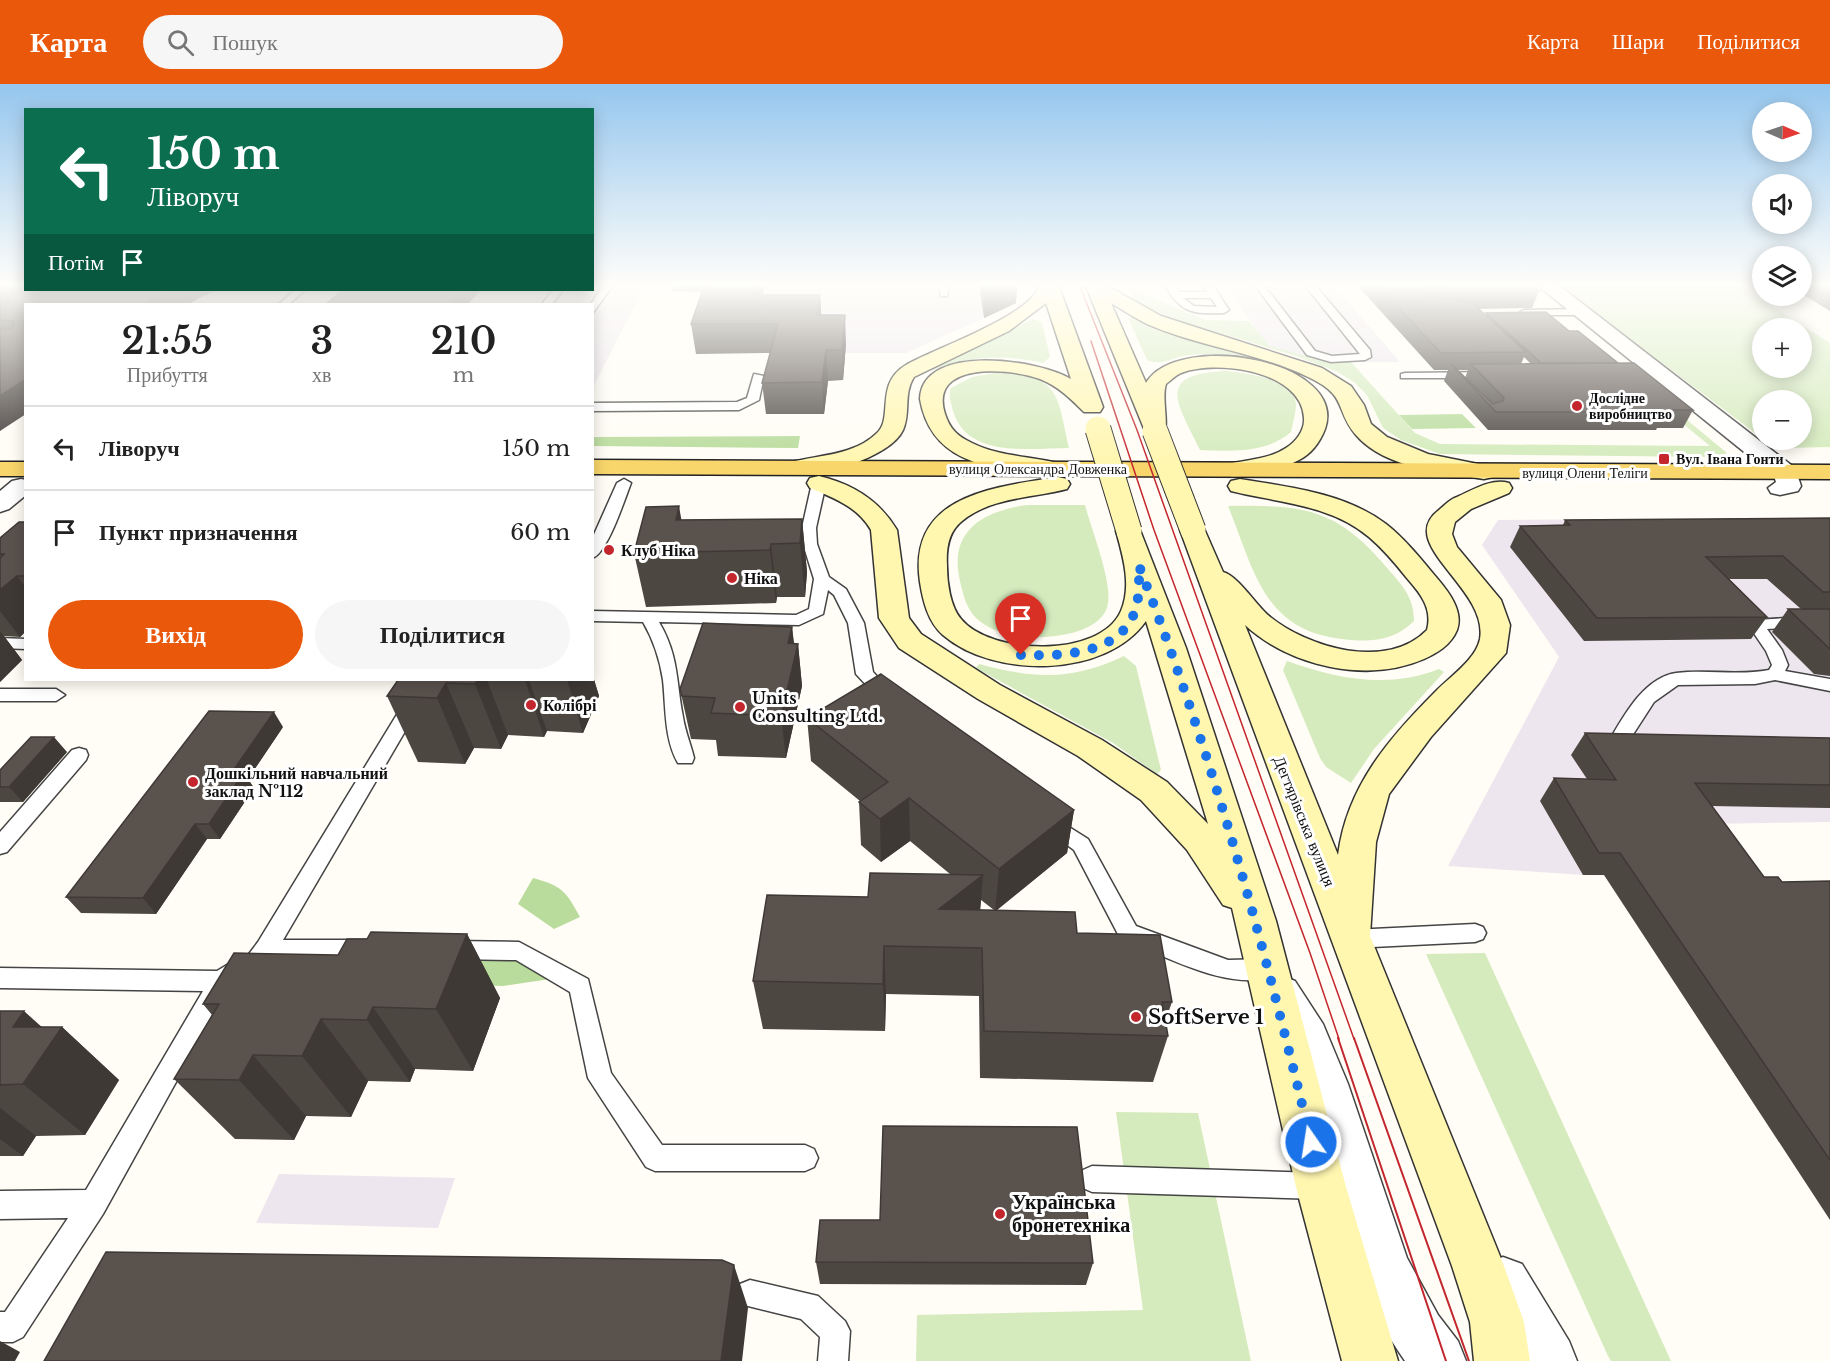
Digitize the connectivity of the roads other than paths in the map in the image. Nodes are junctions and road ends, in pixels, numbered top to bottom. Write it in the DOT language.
graph roads {
  1 [pos="968,344"];
  2 [pos="1070,344"];
  3 [pos="1119,344"];
  4 [pos="1227,344"];
  5 [pos="1304,344"];
  6 [pos="1359,344"];
  7 [pos="1617,344"];
  8 [pos="1498,375"];
  9 [pos="758,376"];
  10 [pos="1405,376"];
  11 [pos="1450,376"];
  12 [pos="1466,392"];
  13 [pos="594,407"];
  14 [pos="1095,418"];
  15 [pos="1155,430"];
  16 [pos="594,467"];
  17 [pos="0,469"];
  18 [pos="1830,472"];
  19 [pos="809,475"];
  20 [pos="1055,477"];
  21 [pos="1236,478"];
  22 [pos="1492,480"];
  23 [pos="1783,480"];
  24 [pos="19,481"];
  25 [pos="594,483"];
  26 [pos="624,483"];
  27 [pos="1830,488"];
  28 [pos="0,504"];
  29 [pos="594,550"];
  30 [pos="1206,562"];
  31 [pos="1139,566"];
  32 [pos="822,579"];
  33 [pos="594,616"];
  34 [pos="649,618"];
  35 [pos="1830,620"];
  36 [pos="0,644"];
  37 [pos="24,644"];
  38 [pos="1775,674"];
  39 [pos="425,681"];
  40 [pos="1830,685"];
  41 [pos="0,695"];
  42 [pos="57,695"];
  43 [pos="899,710"];
  44 [pos="1614,748"];
  45 [pos="79,755"];
  46 [pos="685,758"];
  47 [pos="1033,809"];
  48 [pos="0,846"];
  49 [pos="1256,921"];
  50 [pos="1475,933"];
  51 [pos="1352,939"];
  52 [pos="266,949"];
  53 [pos="393,949"];
  54 [pos="427,950"];
  55 [pos="1271,977"];
  56 [pos="0,978"];
  57 [pos="221,981"];
  58 [pos="1436,1156"];
  59 [pos="806,1158"];
  60 [pos="1092,1179"];
  61 [pos="1321,1186"];
  62 [pos="0,1204"];
  63 [pos="93,1204"];
  64 [pos="750,1294"];
  65 [pos="0,1327"];
  66 [pos="834,1361"];
  67 [pos="1370,1361"];
  68 [pos="1438,1361"];
  69 [pos="1502,1361"];
  70 [pos="1549,1361"];
  1 -- 19 [label="main road"];
  2 -- 14 [label="main road"];
  3 -- 15 [label="main road, Дегтярівська вулиця"];
  4 -- 22 [label="main road"];
  5 -- 6 [label="lane"];
  7 -- 23 [label="street"];
  8 -- 11 [label="lane"];
  9 -- 13 [label="lane"];
  10 -- 11 [label="lane"];
  11 -- 12 [label="lane"];
  14 -- 20 [label="main road"];
  14 -- 31 [label="main road, bridge"];
  15 -- 21 [label="main road"];
  15 -- 30 [label="main road, Дегтярівська вулиця, bridge"];
  16 -- 19 [label="main road, вулиця Олександра Довженка"];
  17 -- 24 [label="main road"];
  18 -- 23 [label="main road, вулиця Олени Теліги"];
  19 -- 20 [label="main road, вулиця Олександра Довженка"];
  19 -- 26 [label="main road, вулиця Олександра Довженка"];
  19 -- 32 [label="lane"];
  19 -- 49 [label="main road, вулиця Олександра Довженка"];
  20 -- 21 [label="main road, вулиця Олександра Довженка"];
  20 -- 31 [label="main road"];
  21 -- 22 [label="main road, вулиця Олександра Довженка"];
  21 -- 30 [label="main road"];
  22 -- 23 [label="main road, вулиця Олени Теліги"];
  22 -- 51 [label="main road"];
  23 -- 27 [label="main road, вулиця Олени Теліги"];
  24 -- 28 [label="street"];
  25 -- 26 [label="main road, вулиця Олександра Довженка"];
  26 -- 29 [label="lane"];
  30 -- 51 [label="main road, Дегтярівська вулиця"];
  31 -- 49 [label="main road"];
  32 -- 34 [label="lane"];
  32 -- 43 [label="lane"];
  33 -- 34 [label="lane"];
  34 -- 46 [label="lane"];
  35 -- 38 [label="lane"];
  36 -- 37 [label="lane"];
  38 -- 40 [label="lane"];
  38 -- 44 [label="lane"];
  39 -- 52 [label="lane"];
  41 -- 42 [label="lane"];
  45 -- 48 [label="lane"];
  47 -- 55 [label="lane"];
  49 -- 55 [label="main road"];
  50 -- 51 [label="lane"];
  51 -- 58 [label="main road, Дегтярівська вулиця"];
  52 -- 53 [label="lane"];
  52 -- 57 [label="lane"];
  54 -- 59 [label="lane"];
  55 -- 61 [label="main road"];
  55 -- 68 [label="street"];
  56 -- 57 [label="lane"];
  57 -- 63 [label="lane"];
  58 -- 69 [label="main road, Дегтярівська вулиця"];
  58 -- 70 [label="street"];
  60 -- 61 [label="lane"];
  61 -- 67 [label="main road"];
  62 -- 63 [label="lane"];
  63 -- 65 [label="lane"];
  64 -- 66 [label="lane"];
}
